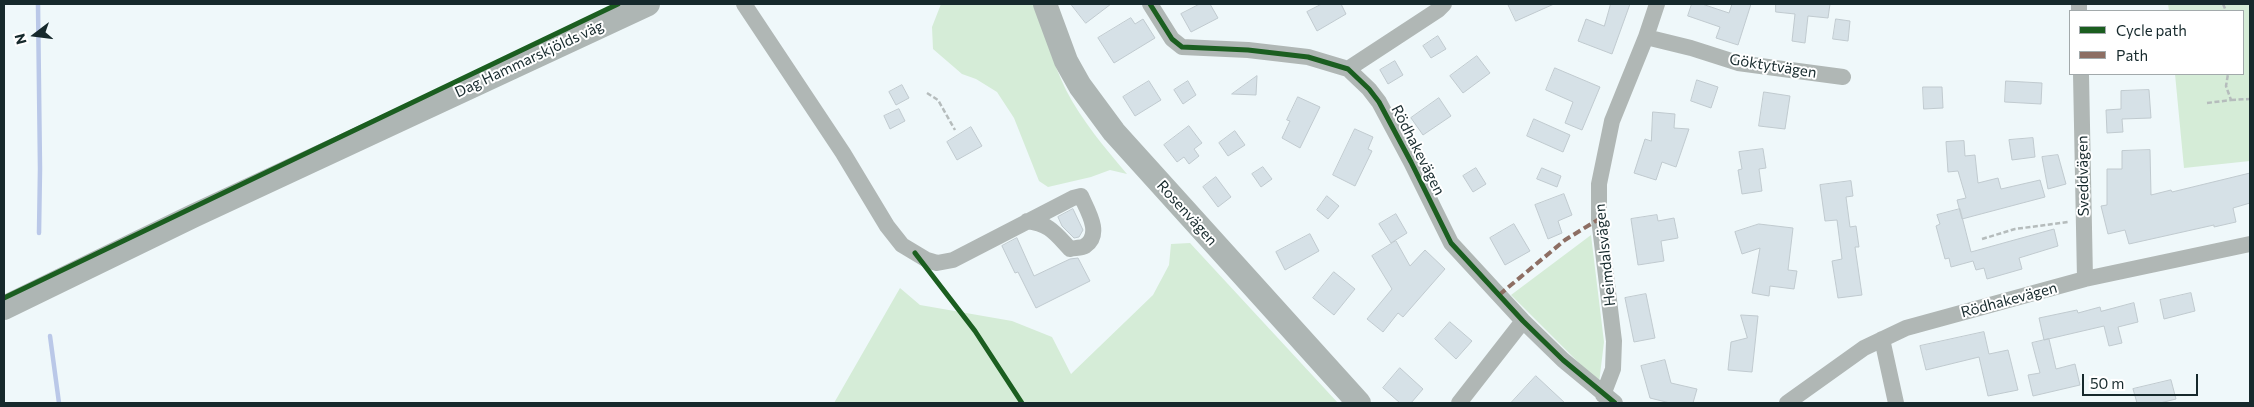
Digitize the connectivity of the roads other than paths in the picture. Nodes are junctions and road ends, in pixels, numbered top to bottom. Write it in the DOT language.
graph roads {
  1 [pos="648,4"];
  2 [pos="744,4"];
  3 [pos="1044,4"];
  4 [pos="1150,4"];
  5 [pos="1444,4"];
  6 [pos="1657,4"];
  7 [pos="1646,37"];
  8 [pos="1348,69"];
  9 [pos="2081,75"];
  10 [pos="1843,77"];
  11 [pos="1027,221"];
  12 [pos="2250,244"];
  13 [pos="2085,278"];
  14 [pos="4,308"];
  15 [pos="1523,321"];
  16 [pos="1882,339"];
  17 [pos="1609,399"];
  18 [pos="1359,403"];
  19 [pos="1459,403"];
  20 [pos="1787,403"];
  21 [pos="1896,403"];
  1 -- 14 [label="main road, Dag Hammarskjölds väg"];
  2 -- 11 [label="street"];
  3 -- 18 [label="main road, Rosenvägen"];
  4 -- 8 [label="street, Rödhakevägen"];
  5 -- 8 [label="street"];
  6 -- 7 [label="street, Heimdalsvägen"];
  7 -- 10 [label="street, Göktytvägen"];
  7 -- 17 [label="street, Heimdalsvägen"];
  8 -- 15 [label="street, Rödhakevägen"];
  9 -- 13 [label="street, Sveddvägen"];
  12 -- 13 [label="street, Rödhakevägen"];
  13 -- 16 [label="street, Rödhakevägen"];
  15 -- 17 [label="street, Rödhakevägen"];
  15 -- 19 [label="street"];
  16 -- 20 [label="street, Rödhakevägen"];
  16 -- 21 [label="street"];
}
